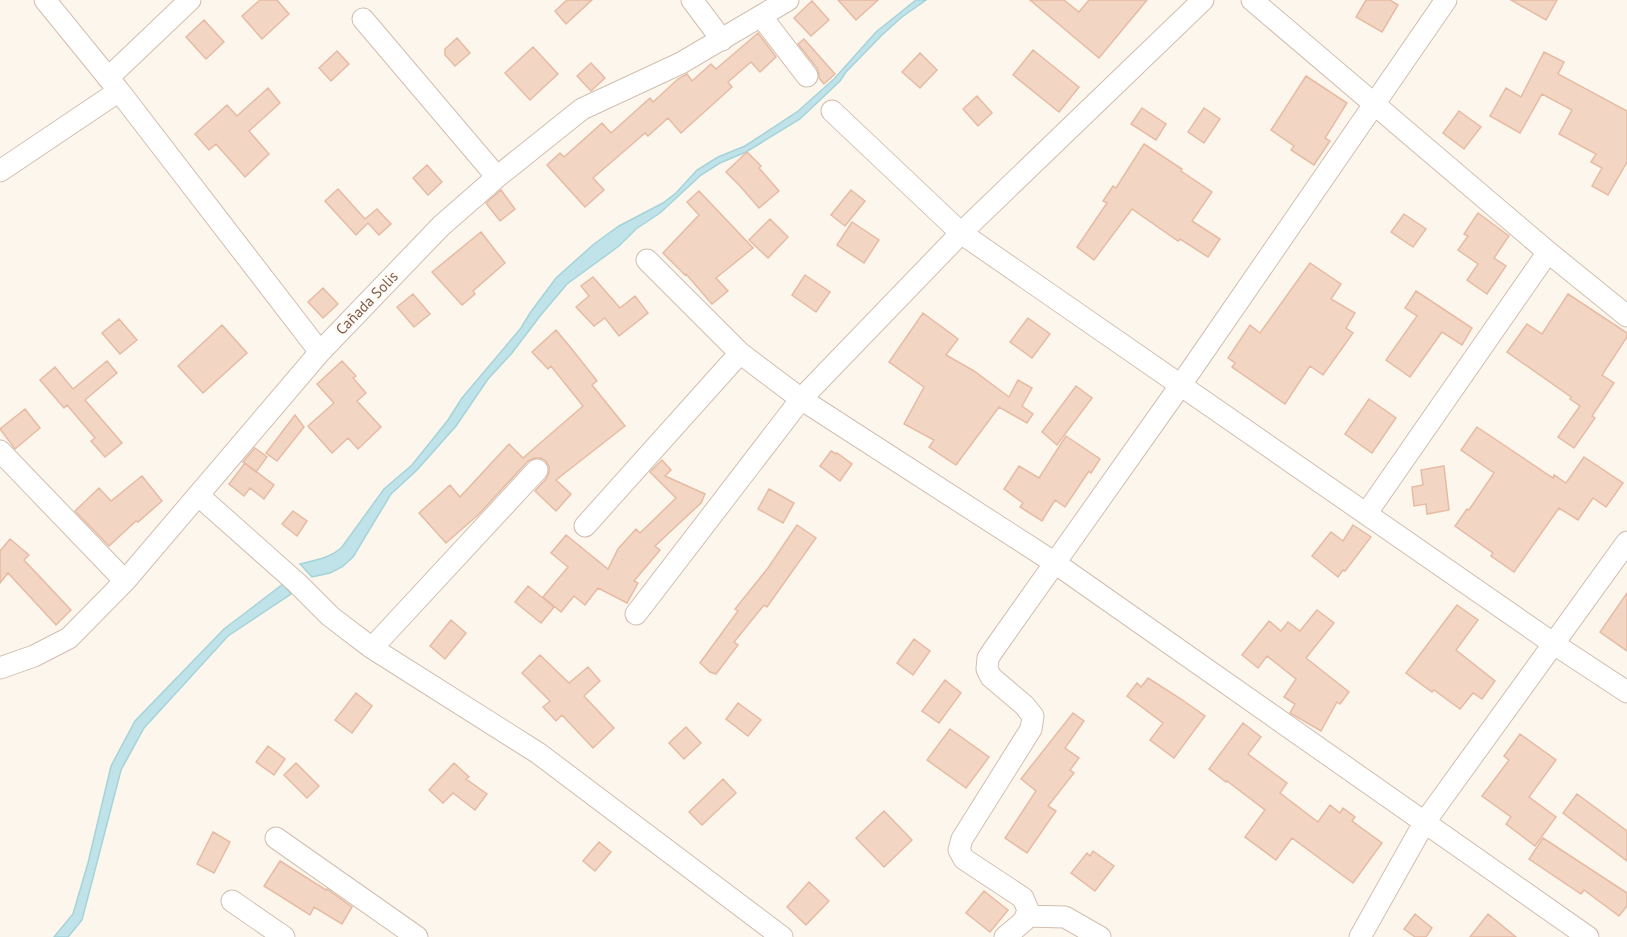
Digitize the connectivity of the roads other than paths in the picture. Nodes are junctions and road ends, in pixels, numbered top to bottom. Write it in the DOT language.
graph roads {
  1 [pos="45,0"];
  2 [pos="190,0"];
  3 [pos="692,0"];
  4 [pos="1203,0"];
  5 [pos="1252,0"];
  6 [pos="1446,0"];
  7 [pos="776,5"];
  8 [pos="363,19"];
  9 [pos="722,40"];
  10 [pos="807,76"];
  11 [pos="113,85"];
  12 [pos="1374,104"];
  13 [pos="832,111"];
  14 [pos="0,171"];
  15 [pos="497,177"];
  16 [pos="961,233"];
  17 [pos="1548,252"];
  18 [pos="647,260"];
  19 [pos="1627,316"];
  20 [pos="320,352"];
  21 [pos="740,353"];
  22 [pos="1180,386"];
  23 [pos="801,399"];
  24 [pos="0,451"];
  25 [pos="537,470"];
  26 [pos="198,495"];
  27 [pos="1366,514"];
  28 [pos="585,526"];
  29 [pos="1627,542"];
  30 [pos="1055,563"];
  31 [pos="126,581"];
  32 [pos="636,614"];
  33 [pos="1554,644"];
  34 [pos="372,648"];
  35 [pos="0,668"];
  36 [pos="1627,692"];
  37 [pos="1424,822"];
  38 [pos="276,838"];
  39 [pos="232,901"];
  40 [pos="1026,916"];
  41 [pos="1362,936"];
  42 [pos="284,937"];
  43 [pos="417,937"];
  44 [pos="782,937"];
  45 [pos="1005,937"];
  46 [pos="1100,937"];
  47 [pos="1588,937"];
  1 -- 11 [label="street"];
  2 -- 11 [label="street"];
  3 -- 9 [label="street"];
  4 -- 16 [label="street"];
  5 -- 12 [label="street"];
  6 -- 12 [label="street"];
  7 -- 9 [label="street, Cañada Solis"];
  7 -- 10 [label="street"];
  8 -- 15 [label="street"];
  9 -- 15 [label="street, Cañada Solis"];
  11 -- 14 [label="street"];
  11 -- 20 [label="street"];
  12 -- 17 [label="street"];
  12 -- 22 [label="street"];
  13 -- 16 [label="street"];
  15 -- 20 [label="street, Cañada Solis"];
  16 -- 22 [label="street"];
  16 -- 23 [label="street"];
  17 -- 19 [label="street"];
  17 -- 27 [label="street"];
  18 -- 21 [label="street"];
  20 -- 26 [label="street, Cañada Solis"];
  21 -- 23 [label="street"];
  21 -- 28 [label="street"];
  22 -- 27 [label="street"];
  22 -- 30 [label="street"];
  23 -- 30 [label="street"];
  23 -- 32 [label="street"];
  24 -- 31 [label="street"];
  25 -- 34 [label="street"];
  26 -- 31 [label="street, Cañada Solis"];
  26 -- 34 [label="street"];
  27 -- 33 [label="street"];
  29 -- 33 [label="street"];
  30 -- 37 [label="street"];
  30 -- 40 [label="street"];
  31 -- 35 [label="street, Cañada Solis"];
  33 -- 36 [label="street"];
  33 -- 37 [label="street"];
  34 -- 44 [label="street"];
  37 -- 41 [label="street"];
  37 -- 47 [label="street"];
  38 -- 43 [label="street"];
  39 -- 42 [label="street"];
  40 -- 45 [label="street"];
  40 -- 46 [label="street"];
}
